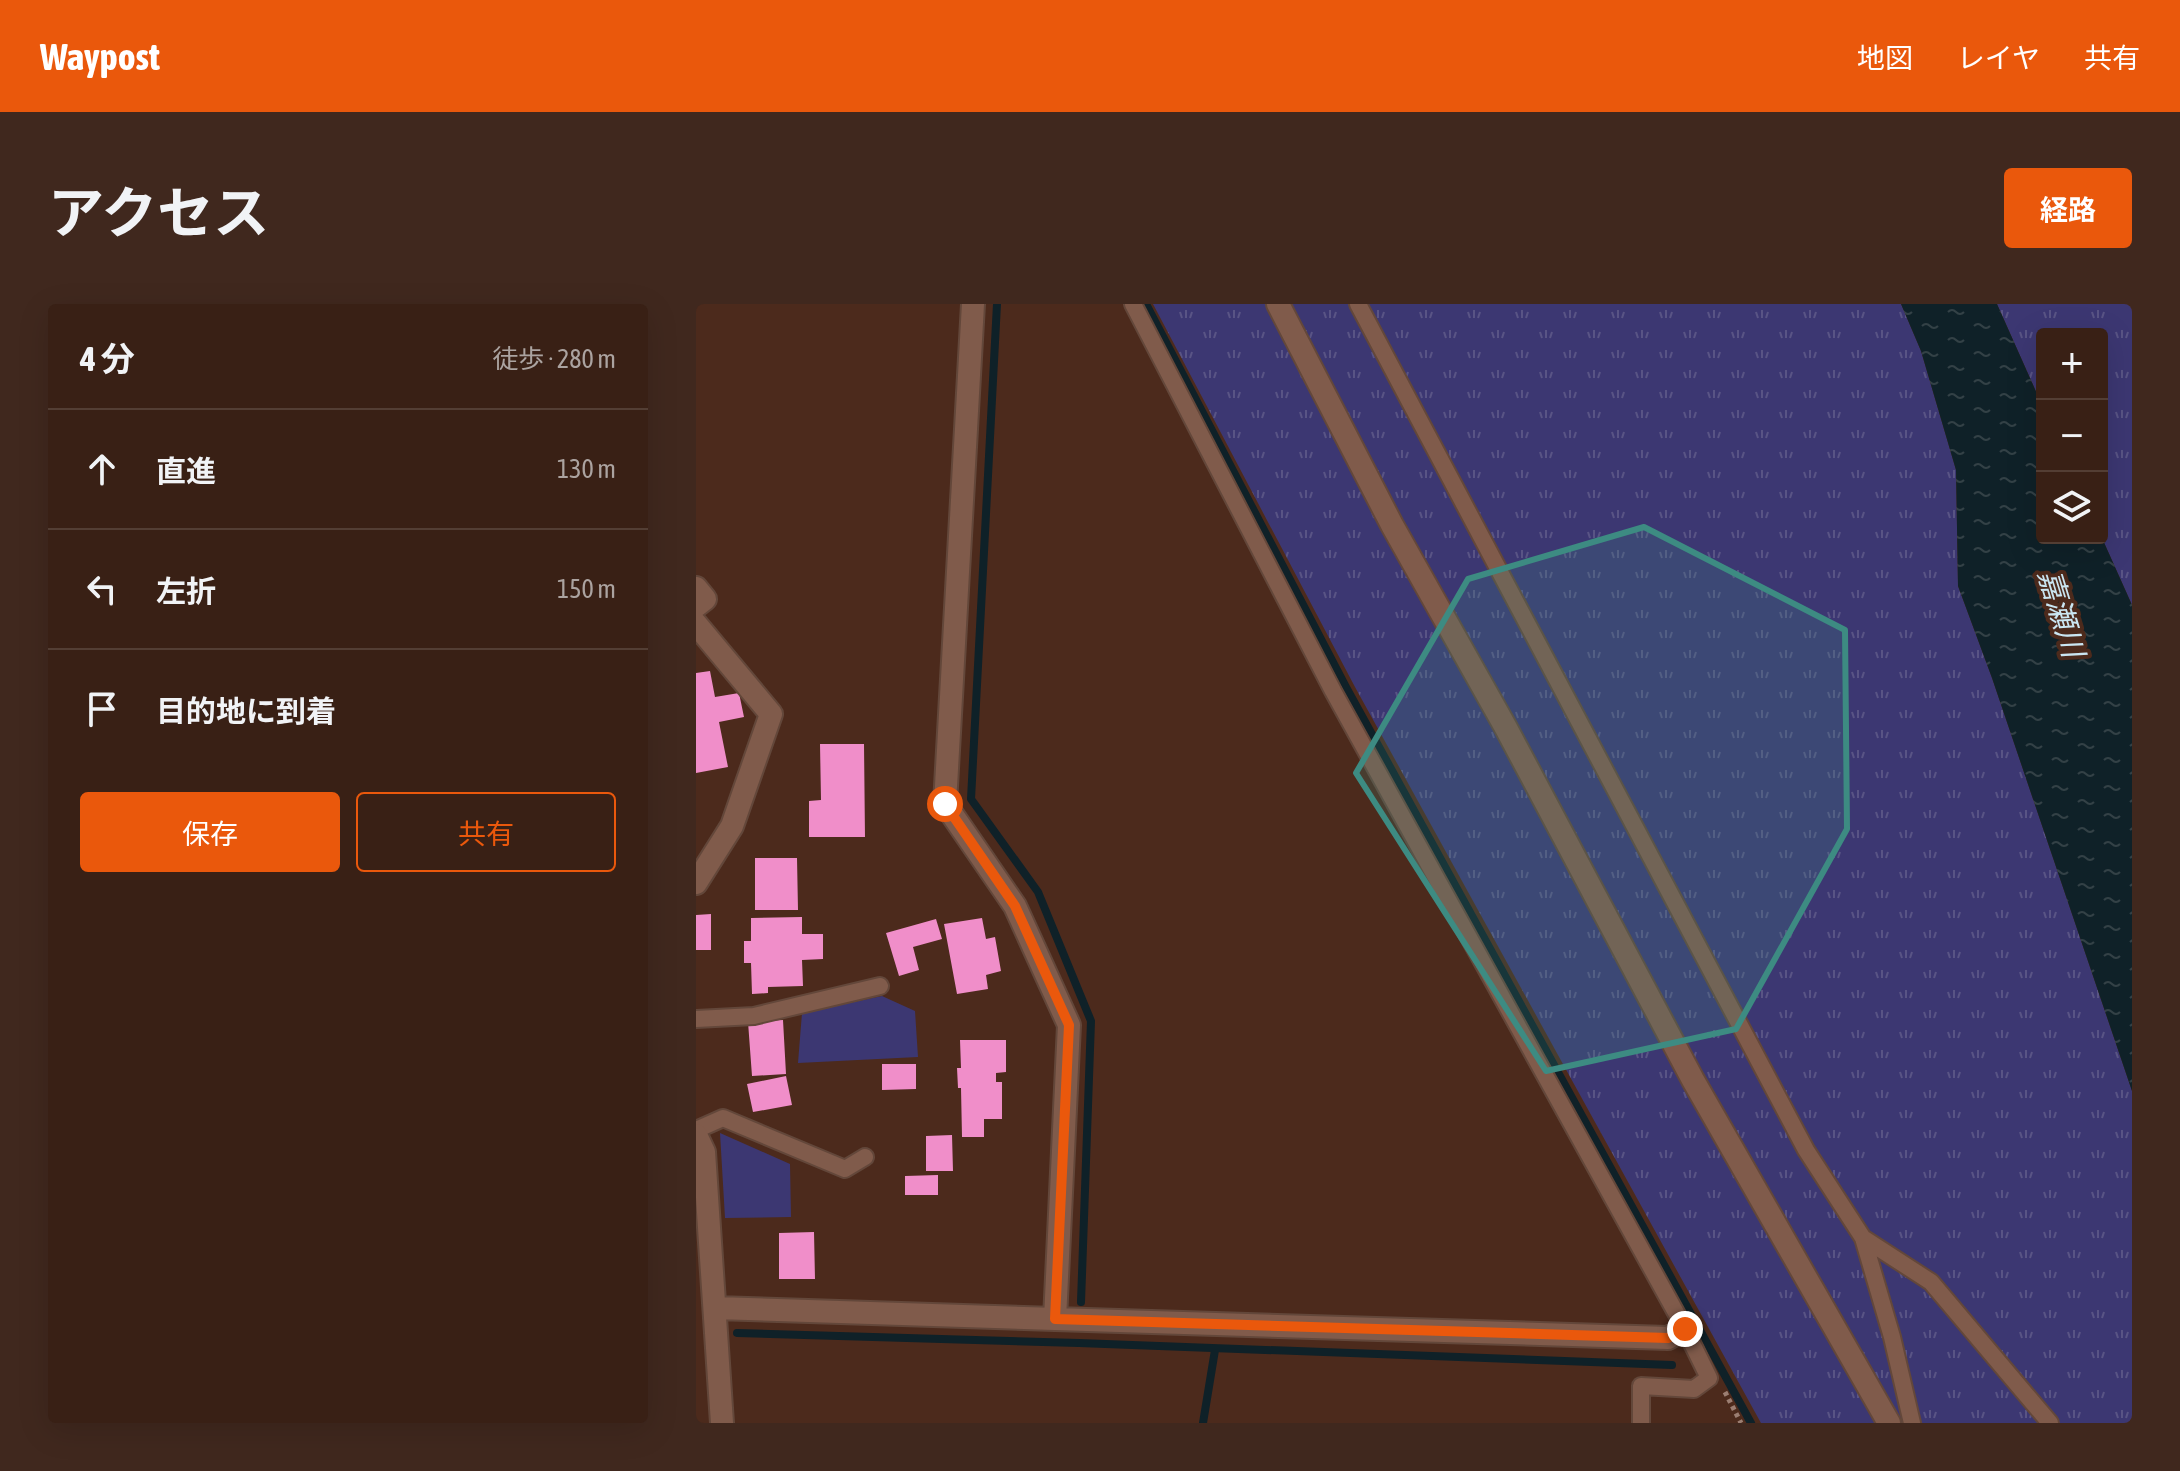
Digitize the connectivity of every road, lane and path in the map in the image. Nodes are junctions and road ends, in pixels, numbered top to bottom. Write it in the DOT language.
graph roads {
  1 [pos="973,304"];
  2 [pos="1133,304"];
  3 [pos="1278,304"];
  4 [pos="1358,304"];
  5 [pos="696,588"];
  6 [pos="696,606"];
  7 [pos="696,624"];
  8 [pos="696,883"];
  9 [pos="880,986"];
  10 [pos="696,1019"];
  11 [pos="696,1133"];
  12 [pos="865,1157"];
  13 [pos="1863,1238"];
  14 [pos="716,1308"];
  15 [pos="1055,1319"];
  16 [pos="1685,1329"];
  17 [pos="1709,1378"];
  18 [pos="722,1423"];
  19 [pos="1641,1423"];
  20 [pos="1741,1423"];
  21 [pos="1889,1423"];
  22 [pos="1912,1423"];
  23 [pos="2050,1423"];
  1 -- 15 [label="street"];
  2 -- 16 [label="lane"];
  3 -- 21 [label="street"];
  4 -- 13 [label="lane"];
  5 -- 6 [label="street"];
  7 -- 8 [label="street"];
  9 -- 10 [label="lane"];
  11 -- 12 [label="lane"];
  11 -- 14 [label="street"];
  13 -- 22 [label="lane"];
  13 -- 23 [label="lane"];
  14 -- 15 [label="street"];
  14 -- 18 [label="street"];
  15 -- 16 [label="street"];
  16 -- 17 [label="lane"];
  17 -- 19 [label="lane"];
  17 -- 20 [label="path"];
}
